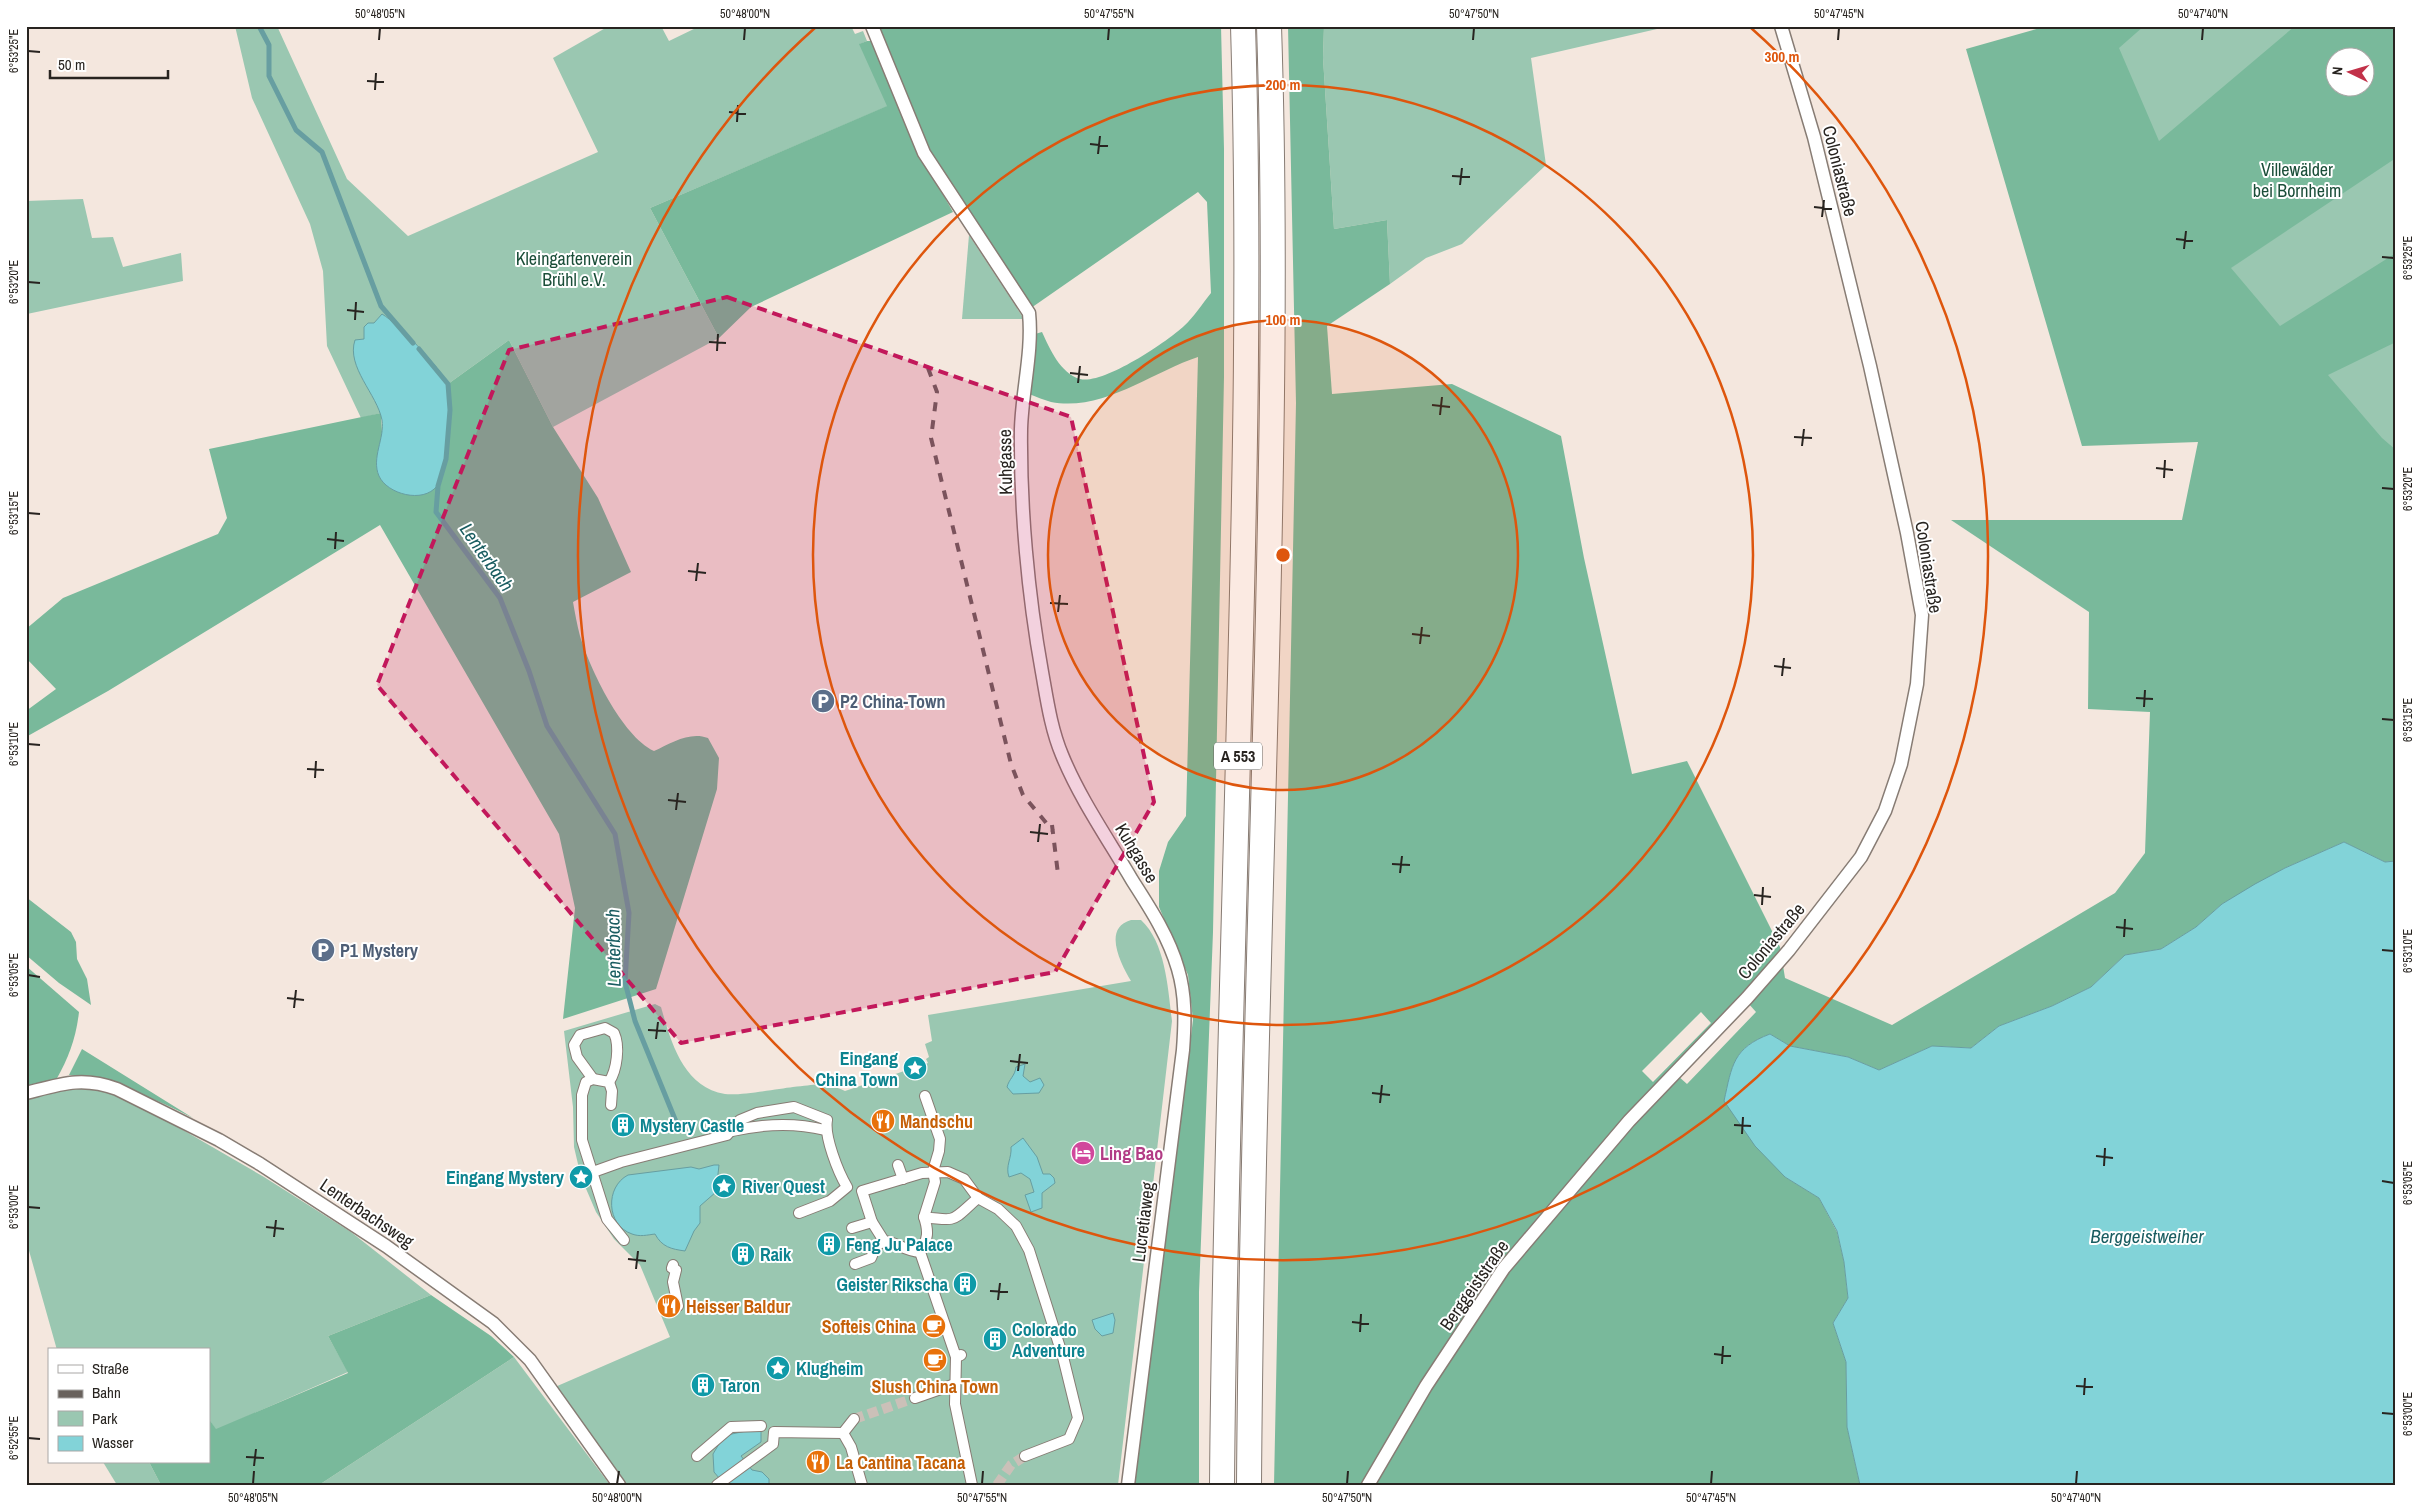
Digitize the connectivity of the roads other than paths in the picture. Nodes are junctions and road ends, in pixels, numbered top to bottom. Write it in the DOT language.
graph roads {
  1 [pos="1243,26"];
  2 [pos="1269,26"];
  3 [pos="1781,26"];
  4 [pos="873,28"];
  5 [pos="1152,910"];
  6 [pos="593,1079"];
  7 [pos="609,1082"];
  8 [pos="26,1093"];
  9 [pos="925,1096"];
  10 [pos="611,1105"];
  11 [pos="1629,1121"];
  12 [pos="825,1130"];
  13 [pos="732,1131"];
  14 [pos="898,1165"];
  15 [pos="933,1171"];
  16 [pos="593,1172"];
  17 [pos="903,1179"];
  18 [pos="847,1187"];
  19 [pos="862,1191"];
  20 [pos="978,1198"];
  21 [pos="799,1213"];
  22 [pos="924,1218"];
  23 [pos="872,1222"];
  24 [pos="852,1228"];
  25 [pos="624,1240"];
  26 [pos="884,1241"];
  27 [pos="920,1252"];
  28 [pos="855,1264"];
  29 [pos="677,1265"];
  30 [pos="678,1306"];
  31 [pos="955,1384"];
  32 [pos="915,1398"];
  33 [pos="854,1419"];
  34 [pos="761,1426"];
  35 [pos="843,1433"];
  36 [pos="697,1456"];
  37 [pos="1025,1456"];
  38 [pos="619,1485"];
  39 [pos="717,1485"];
  40 [pos="862,1485"];
  41 [pos="972,1485"];
  42 [pos="1128,1485"];
  43 [pos="1222,1485"];
  44 [pos="1249,1485"];
  45 [pos="1368,1485"];
  1 -- 43 [label="highway, A 553"];
  2 -- 44 [label="highway, A 553"];
  3 -- 11 [label="street, Coloniastraße"];
  4 -- 5 [label="street, Kuhgasse"];
  5 -- 42 [label="street, Lucretiaweg"];
  6 -- 7 [label="street"];
  6 -- 7 [label="street"];
  6 -- 16 [label="street"];
  7 -- 10 [label="street"];
  8 -- 38 [label="street, Lenterbachsweg"];
  9 -- 15 [label="street"];
  11 -- 45 [label="street, Berggeiststraße"];
  12 -- 13 [label="street"];
  12 -- 13 [label="street"];
  12 -- 18 [label="street"];
  13 -- 16 [label="street"];
  14 -- 17 [label="street"];
  15 -- 17 [label="street"];
  15 -- 20 [label="street"];
  15 -- 22 [label="street"];
  16 -- 25 [label="street"];
  17 -- 19 [label="street"];
  18 -- 19 [label="street"];
  18 -- 21 [label="street"];
  19 -- 23 [label="street"];
  20 -- 22 [label="street"];
  20 -- 37 [label="street"];
  22 -- 27 [label="street"];
  23 -- 24 [label="street"];
  23 -- 26 [label="street"];
  26 -- 27 [label="street"];
  26 -- 28 [label="street"];
  27 -- 31 [label="street"];
  29 -- 30 [label="street"];
  31 -- 32 [label="street"];
  31 -- 41 [label="street"];
  33 -- 35 [label="street"];
  34 -- 36 [label="street"];
  35 -- 39 [label="street"];
  35 -- 40 [label="street"];
}
